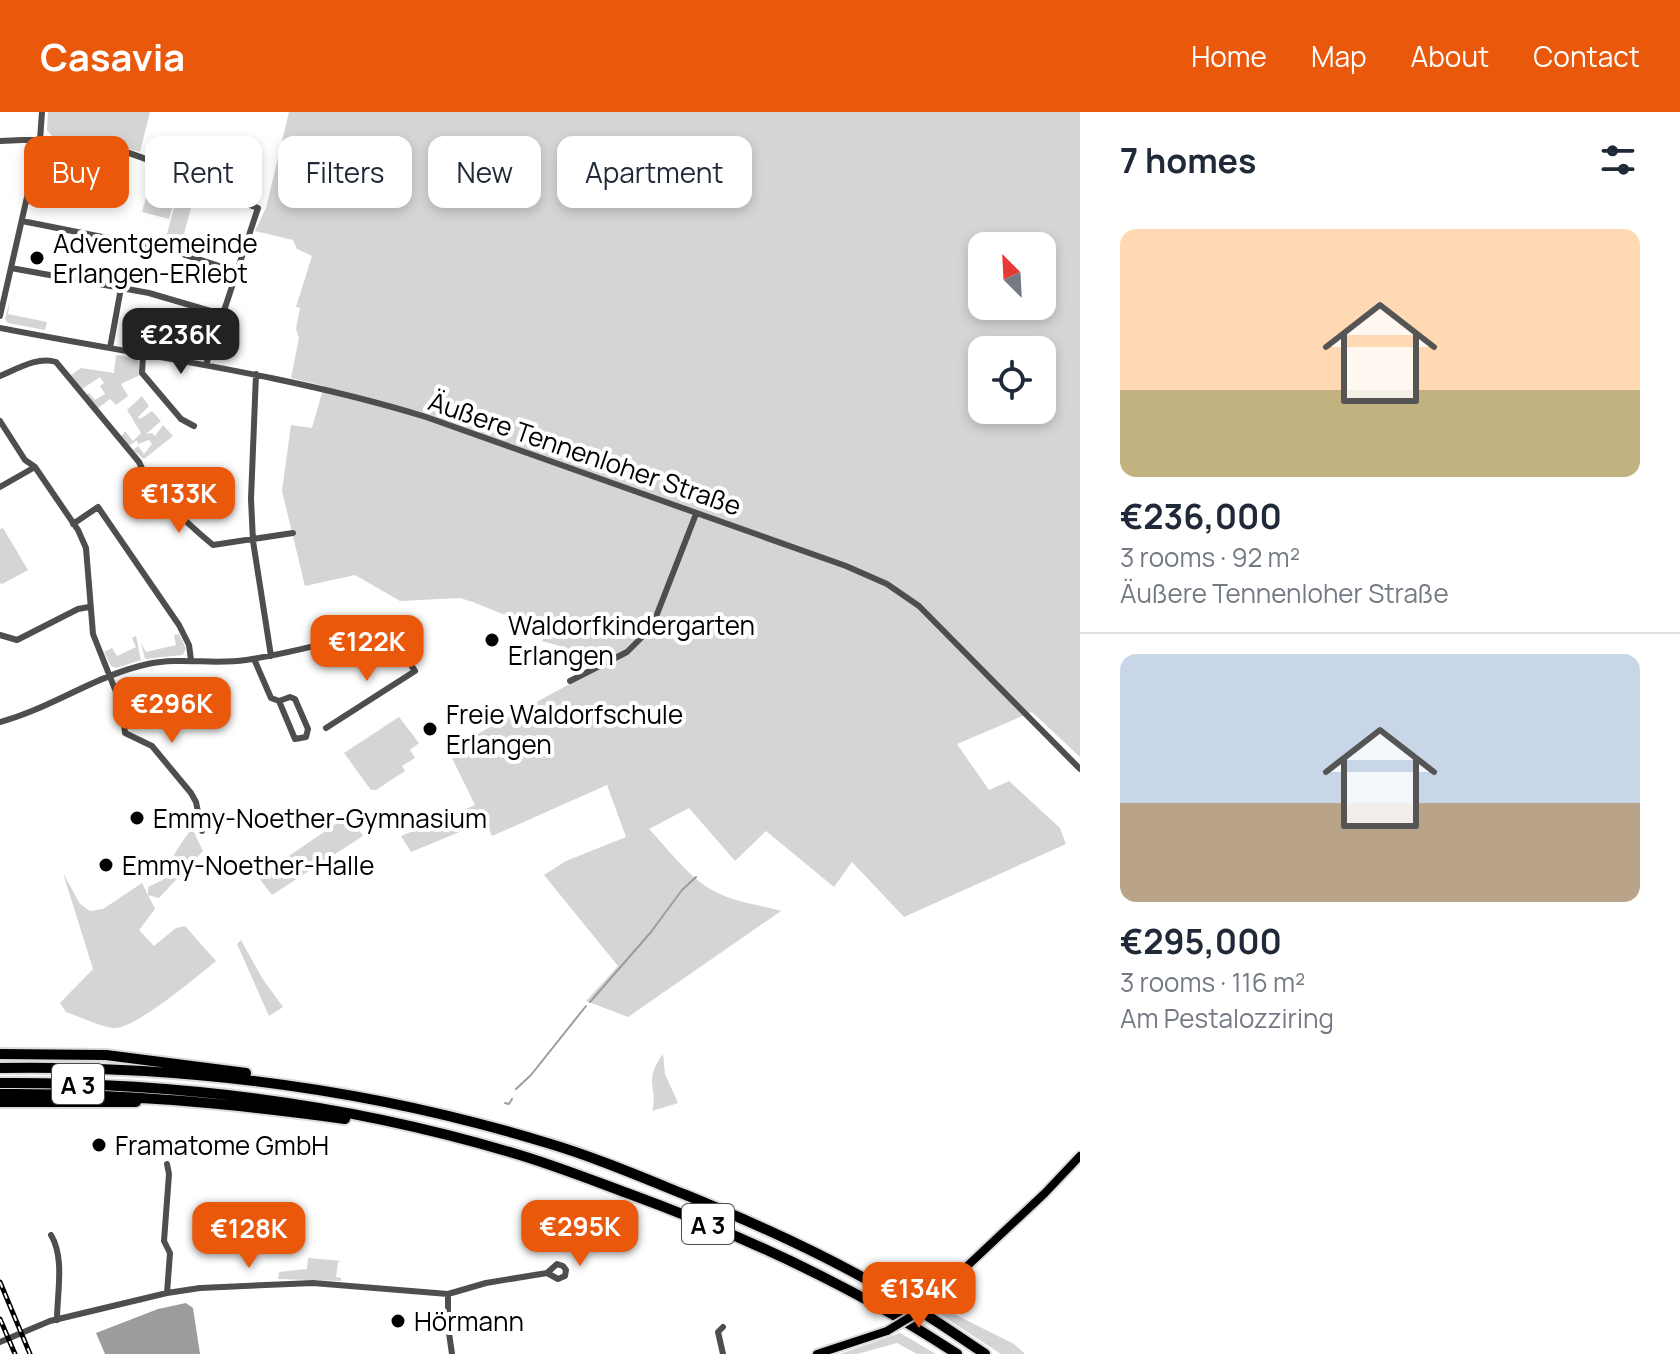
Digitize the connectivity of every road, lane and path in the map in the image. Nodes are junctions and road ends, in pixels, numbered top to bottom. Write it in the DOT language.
graph roads {
  1 [pos="42,112"];
  2 [pos="40,136"];
  3 [pos="24,140"];
  4 [pos="0,141"];
  5 [pos="129,153"];
  6 [pos="25,208"];
  7 [pos="22,221"];
  8 [pos="11,268"];
  9 [pos="238,272"];
  10 [pos="121,288"];
  11 [pos="224,315"];
  12 [pos="0,316"];
  13 [pos="0,328"];
  14 [pos="110,348"];
  15 [pos="143,354"];
  16 [pos="206,365"];
  17 [pos="256,374"];
  18 [pos="0,376"];
  19 [pos="0,421"];
  20 [pos="194,426"];
  21 [pos="35,467"];
  22 [pos="0,487"];
  23 [pos="696,514"];
  24 [pos="73,524"];
  25 [pos="293,533"];
  26 [pos="253,541"];
  27 [pos="89,607"];
  28 [pos="0,635"];
  29 [pos="271,656"];
  30 [pos="254,659"];
  31 [pos="191,660"];
  32 [pos="109,677"];
  33 [pos="570,681"];
  34 [pos="279,701"];
  35 [pos="0,722"];
  36 [pos="326,728"];
  37 [pos="1080,769"];
  38 [pos="202,831"];
  39 [pos="0,1054"];
  40 [pos="0,1068"];
  41 [pos="278,1082"];
  42 [pos="0,1083"];
  43 [pos="0,1094"];
  44 [pos="0,1102"];
  45 [pos="210,1102"];
  46 [pos="442,1133"];
  47 [pos="1080,1156"];
  48 [pos="167,1164"];
  49 [pos="51,1235"];
  50 [pos="547,1273"];
  51 [pos="167,1293"];
  52 [pos="448,1294"];
  53 [pos="57,1320"];
  54 [pos="723,1327"];
  55 [pos="0,1342"];
  56 [pos="452,1354"];
  57 [pos="723,1354"];
  58 [pos="817,1354"];
  59 [pos="957,1354"];
  60 [pos="985,1354"];
  1 -- 2 [label="street"];
  3 -- 4 [label="street"];
  5 -- 9 [label="street"];
  6 -- 7 [label="street"];
  7 -- 8 [label="street"];
  7 -- 9 [label="street"];
  8 -- 10 [label="street"];
  8 -- 12 [label="street"];
  9 -- 11 [label="street"];
  10 -- 11 [label="street"];
  10 -- 14 [label="street"];
  11 -- 16 [label="street"];
  13 -- 14 [label="street, Äußere Tennenloher Straße"];
  14 -- 15 [label="street, Äußere Tennenloher Straße"];
  15 -- 16 [label="street, Äußere Tennenloher Straße"];
  15 -- 20 [label="street"];
  16 -- 17 [label="street, Äußere Tennenloher Straße"];
  17 -- 23 [label="street, Äußere Tennenloher Straße"];
  17 -- 26 [label="street"];
  18 -- 26 [label="street"];
  19 -- 21 [label="street"];
  21 -- 22 [label="street"];
  21 -- 24 [label="street"];
  23 -- 33 [label="street"];
  23 -- 37 [label="street, Äußere Tennenloher Straße"];
  24 -- 27 [label="street"];
  24 -- 31 [label="street"];
  25 -- 26 [label="street"];
  26 -- 29 [label="street"];
  27 -- 28 [label="street"];
  27 -- 32 [label="street"];
  29 -- 30 [label="street"];
  29 -- 36 [label="street"];
  30 -- 31 [label="street"];
  30 -- 34 [label="street"];
  31 -- 32 [label="street"];
  32 -- 35 [label="street"];
  32 -- 38 [label="street"];
  34 -- 34 [label="street"];
  39 -- 41 [label="highway"];
  40 -- 41 [label="highway, A 3"];
  41 -- 60 [label="highway, A 3"];
  42 -- 46 [label="highway, A 3"];
  43 -- 45 [label="highway"];
  44 -- 45 [label="highway"];
  45 -- 46 [label="highway"];
  46 -- 59 [label="highway, A 3"];
  47 -- 58 [label="main road, bridge"];
  48 -- 51 [label="street"];
  49 -- 53 [label="street"];
  50 -- 52 [label="street"];
  51 -- 52 [label="street"];
  51 -- 53 [label="street"];
  52 -- 56 [label="street"];
  53 -- 55 [label="street"];
  54 -- 57 [label="street"];
}
